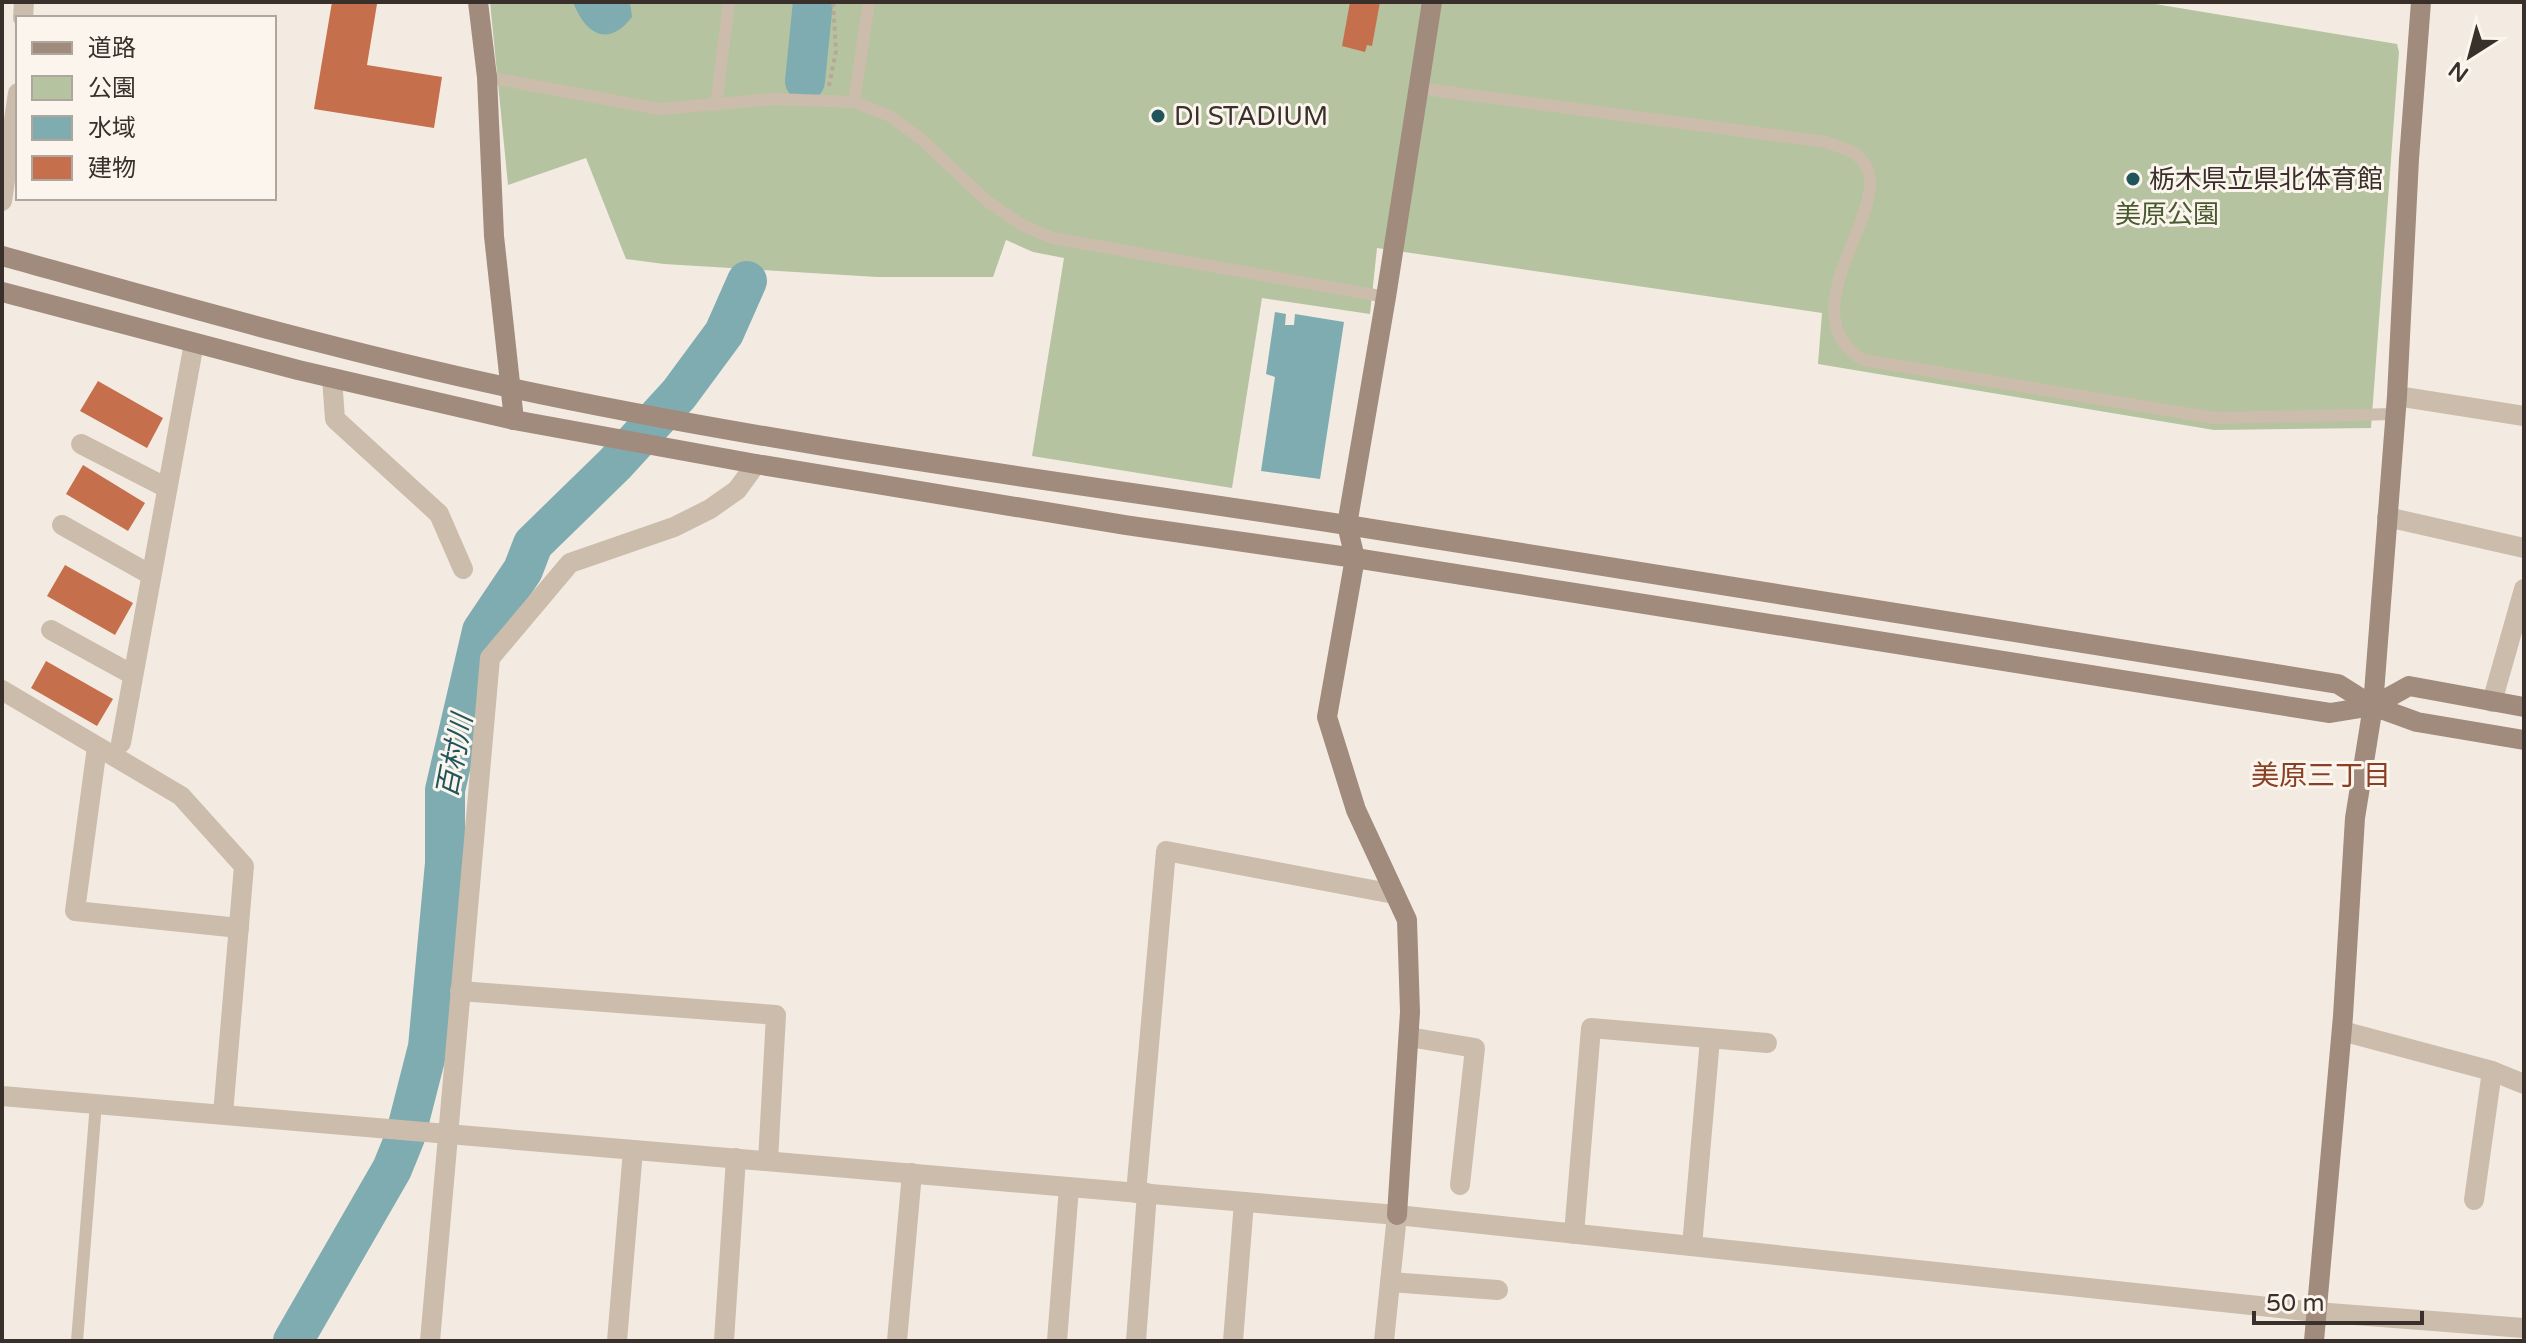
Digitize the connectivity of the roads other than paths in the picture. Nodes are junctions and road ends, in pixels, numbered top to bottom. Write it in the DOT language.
graph roads {
  1 [pos="478,2"];
  2 [pos="729,2"];
  3 [pos="869,2"];
  4 [pos="1432,2"];
  5 [pos="2421,2"];
  6 [pos="487,77"];
  7 [pos="1417,88"];
  8 [pos="854,102"];
  9 [pos="716,105"];
  10 [pos="16,106"];
  11 [pos="2,201"];
  12 [pos="2,256"];
  13 [pos="2,292"];
  14 [pos="1386,297"];
  15 [pos="194,343"];
  16 [pos="332,378"];
  17 [pos="511,388"];
  18 [pos="2396,405"];
  19 [pos="2524,416"];
  20 [pos="514,420"];
  21 [pos="81,444"];
  22 [pos="756,464"];
  23 [pos="167,488"];
  24 [pos="2387,517"];
  25 [pos="62,525"];
  26 [pos="1347,525"];
  27 [pos="2524,548"];
  28 [pos="1355,558"];
  29 [pos="463,569"];
  30 [pos="151,575"];
  31 [pos="2524,589"];
  32 [pos="51,630"];
  33 [pos="133,675"];
  34 [pos="2,690"];
  35 [pos="2492,702"];
  36 [pos="2373,706"];
  37 [pos="2524,707"];
  38 [pos="2524,740"];
  39 [pos="121,743"];
  40 [pos="97,747"];
  41 [pos="1394,894"];
  42 [pos="239,928"];
  43 [pos="460,991"];
  44 [pos="2342,1031"];
  45 [pos="1409,1037"];
  46 [pos="1710,1039"];
  47 [pos="1767,1043"];
  48 [pos="2492,1071"];
  49 [pos="2524,1084"];
  50 [pos="2,1096"];
  51 [pos="96,1103"];
  52 [pos="223,1114"];
  53 [pos="437,1133"];
  54 [pos="633,1150"];
  55 [pos="736,1158"];
  56 [pos="768,1161"];
  57 [pos="912,1173"];
  58 [pos="1460,1185"];
  59 [pos="1069,1187"];
  60 [pos="1141,1193"];
  61 [pos="2474,1200"];
  62 [pos="1244,1202"];
  63 [pos="1397,1215"];
  64 [pos="1574,1234"];
  65 [pos="1692,1246"];
  66 [pos="1390,1282"];
  67 [pos="1498,1290"];
  68 [pos="2316,1312"];
  69 [pos="2524,1328"];
  70 [pos="77,1341"];
  71 [pos="430,1341"];
  72 [pos="617,1341"];
  73 [pos="724,1341"];
  74 [pos="897,1341"];
  75 [pos="1057,1341"];
  76 [pos="1136,1341"];
  77 [pos="1233,1341"];
  78 [pos="1384,1341"];
  79 [pos="2314,1341"];
  1 -- 6 [label="street"];
  2 -- 9 [label="lane"];
  3 -- 8 [label="lane"];
  4 -- 7 [label="street"];
  5 -- 18 [label="street"];
  6 -- 9 [label="lane"];
  6 -- 17 [label="street"];
  7 -- 14 [label="street"];
  7 -- 18 [label="lane"];
  8 -- 9 [label="lane"];
  8 -- 14 [label="lane"];
  10 -- 11 [label="street"];
  12 -- 17 [label="street"];
  13 -- 15 [label="street"];
  14 -- 26 [label="street"];
  15 -- 16 [label="street"];
  15 -- 23 [label="street"];
  16 -- 20 [label="street"];
  16 -- 29 [label="street"];
  17 -- 20 [label="street"];
  17 -- 26 [label="street"];
  18 -- 19 [label="street"];
  18 -- 24 [label="street"];
  20 -- 22 [label="street"];
  21 -- 23 [label="street"];
  22 -- 28 [label="street"];
  22 -- 43 [label="street"];
  23 -- 30 [label="street"];
  24 -- 27 [label="street"];
  24 -- 36 [label="street"];
  25 -- 30 [label="street"];
  26 -- 28 [label="street"];
  26 -- 36 [label="street"];
  28 -- 36 [label="street"];
  28 -- 41 [label="street"];
  30 -- 33 [label="street"];
  31 -- 35 [label="street"];
  32 -- 33 [label="street"];
  33 -- 39 [label="street"];
  34 -- 40 [label="street"];
  35 -- 36 [label="street"];
  35 -- 37 [label="street"];
  36 -- 38 [label="street"];
  36 -- 44 [label="street"];
  40 -- 42 [label="street"];
  40 -- 42 [label="street"];
  41 -- 45 [label="street"];
  41 -- 60 [label="street"];
  42 -- 52 [label="street"];
  43 -- 53 [label="street"];
  43 -- 56 [label="street"];
  44 -- 48 [label="street"];
  44 -- 68 [label="street"];
  45 -- 58 [label="street"];
  45 -- 63 [label="street"];
  46 -- 47 [label="street"];
  46 -- 64 [label="street"];
  46 -- 65 [label="street"];
  48 -- 49 [label="street"];
  48 -- 61 [label="street"];
  50 -- 51 [label="street"];
  51 -- 52 [label="street"];
  51 -- 70 [label="lane"];
  52 -- 53 [label="street"];
  53 -- 54 [label="street"];
  53 -- 71 [label="street"];
  54 -- 55 [label="street"];
  54 -- 72 [label="street"];
  55 -- 56 [label="street"];
  55 -- 73 [label="street"];
  56 -- 57 [label="street"];
  57 -- 59 [label="street"];
  57 -- 74 [label="street"];
  59 -- 60 [label="street"];
  59 -- 75 [label="street"];
  60 -- 62 [label="street"];
  60 -- 76 [label="street"];
  62 -- 63 [label="street"];
  62 -- 77 [label="street"];
  63 -- 64 [label="street"];
  63 -- 66 [label="street"];
  64 -- 65 [label="street"];
  65 -- 68 [label="street"];
  66 -- 67 [label="street"];
  66 -- 78 [label="street"];
  68 -- 69 [label="street"];
  68 -- 79 [label="street"];
}
